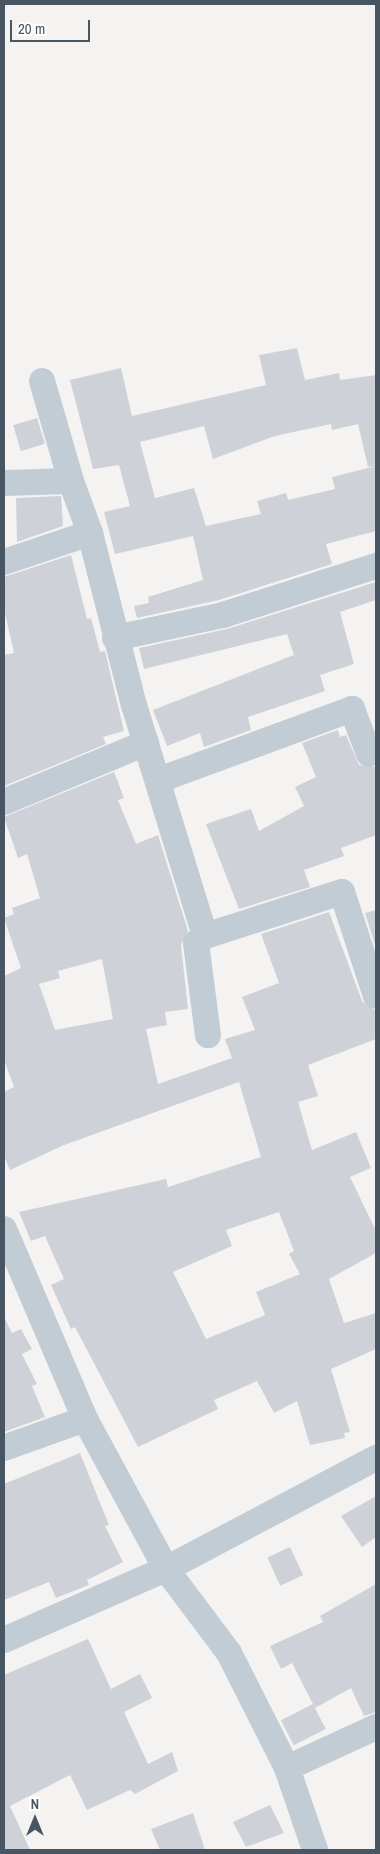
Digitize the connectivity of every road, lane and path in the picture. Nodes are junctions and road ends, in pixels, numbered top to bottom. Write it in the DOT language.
graph roads {
  1 [pos="42,381"];
  2 [pos="71,481"];
  3 [pos="4,483"];
  4 [pos="90,533"];
  5 [pos="4,562"];
  6 [pos="376,566"];
  7 [pos="115,638"];
  8 [pos="146,743"];
  9 [pos="369,754"];
  10 [pos="159,780"];
  11 [pos="4,802"];
  12 [pos="205,936"];
  13 [pos="376,996"];
  14 [pos="208,1035"];
  15 [pos="4,1229"];
  16 [pos="85,1419"];
  17 [pos="4,1448"];
  18 [pos="376,1458"];
  19 [pos="166,1569"];
  20 [pos="4,1640"];
  21 [pos="376,1727"];
  22 [pos="287,1768"];
  23 [pos="314,1850"];
  1 -- 2 [label="street"];
  2 -- 3 [label="street"];
  2 -- 4 [label="street"];
  4 -- 5 [label="street"];
  4 -- 7 [label="street"];
  6 -- 7 [label="street"];
  7 -- 8 [label="street"];
  8 -- 10 [label="street"];
  8 -- 11 [label="street"];
  9 -- 10 [label="street"];
  10 -- 12 [label="street"];
  12 -- 13 [label="street"];
  12 -- 14 [label="street"];
  15 -- 16 [label="street"];
  16 -- 17 [label="street"];
  16 -- 19 [label="street"];
  18 -- 19 [label="street"];
  19 -- 20 [label="street"];
  19 -- 22 [label="street"];
  21 -- 22 [label="street"];
  22 -- 23 [label="street"];
}
